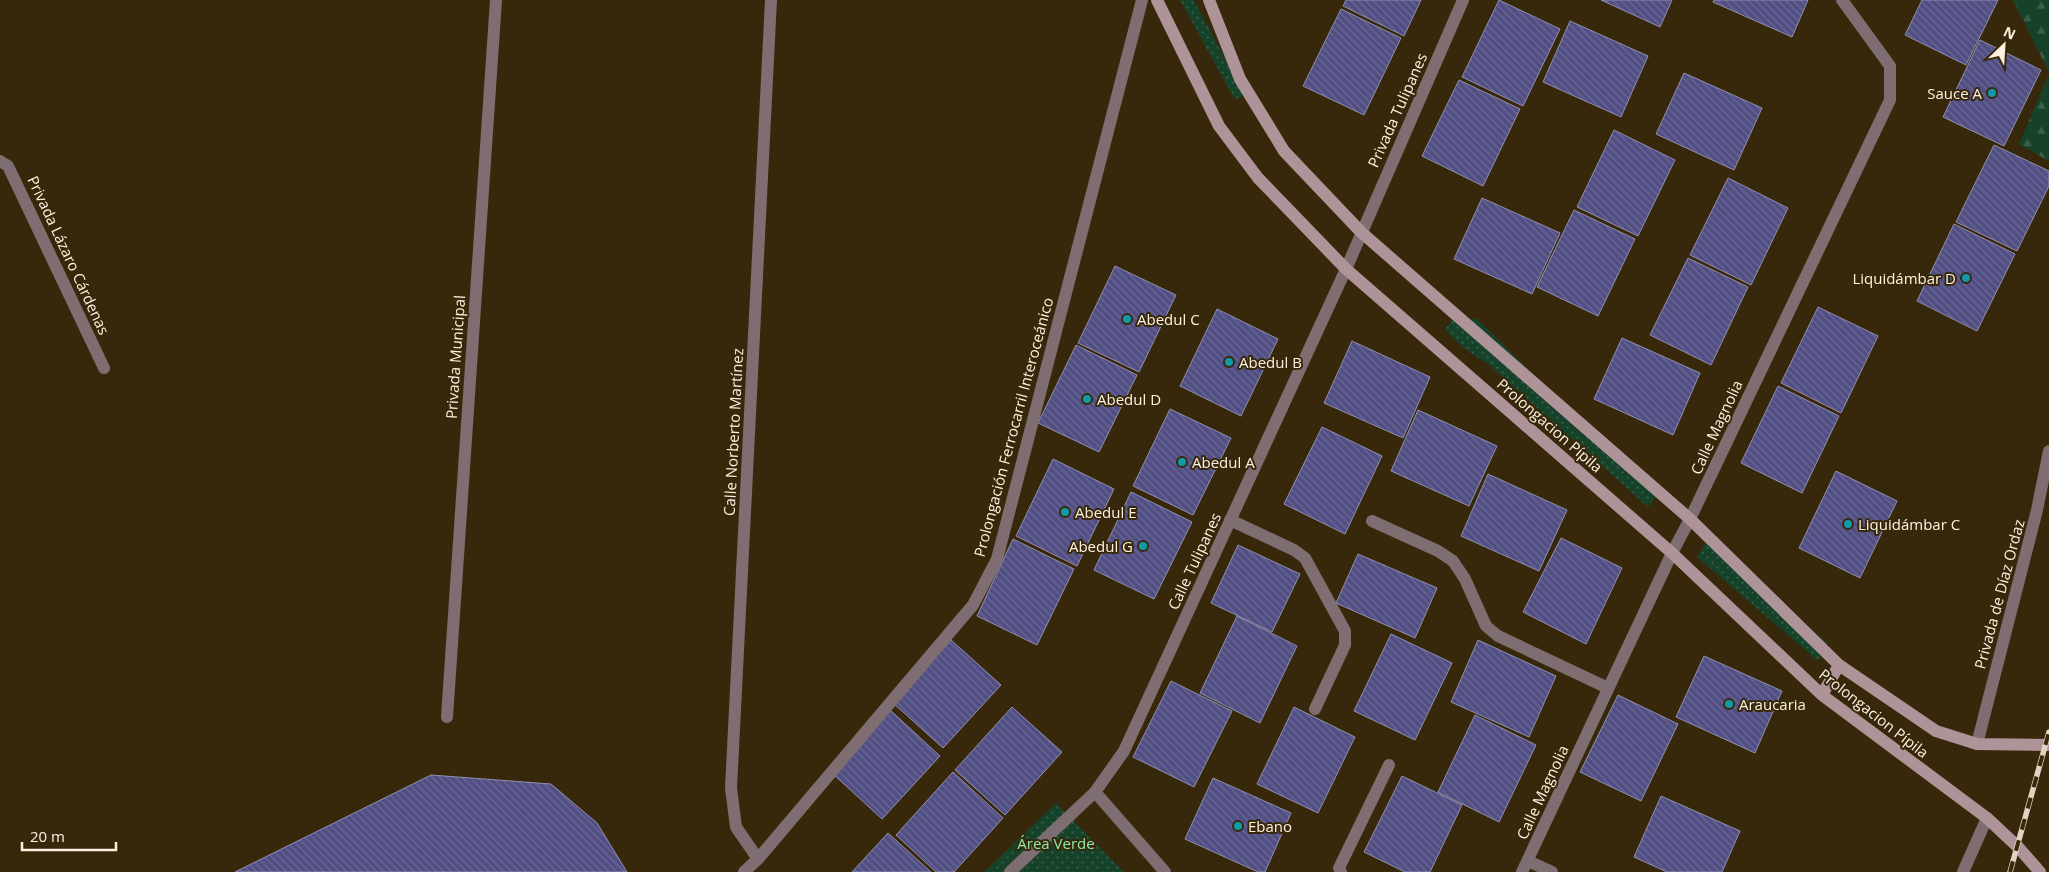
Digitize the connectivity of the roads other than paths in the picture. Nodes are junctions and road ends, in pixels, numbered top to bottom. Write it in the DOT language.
graph roads {
  1 [pos="496,0"];
  2 [pos="771,0"];
  3 [pos="1142,0"];
  4 [pos="1157,0"];
  5 [pos="1209,0"];
  6 [pos="1463,0"];
  7 [pos="1842,0"];
  8 [pos="0,161"];
  9 [pos="1361,232"];
  10 [pos="1346,269"];
  11 [pos="104,368"];
  12 [pos="2049,451"];
  13 [pos="1690,519"];
  14 [pos="1230,520"];
  15 [pos="1372,521"];
  16 [pos="1672,553"];
  17 [pos="1840,665"];
  18 [pos="1608,688"];
  19 [pos="1822,695"];
  20 [pos="1315,709"];
  21 [pos="447,717"];
  22 [pos="1977,744"];
  23 [pos="2048,745"];
  24 [pos="1389,765"];
  25 [pos="1095,792"];
  26 [pos="1987,818"];
  27 [pos="758,859"];
  28 [pos="1525,866"];
  29 [pos="744,872"];
  30 [pos="1010,872"];
  31 [pos="1165,872"];
  32 [pos="1341,872"];
  33 [pos="1552,872"];
  34 [pos="1964,872"];
  35 [pos="2040,872"];
  1 -- 21 [label="street, Privada Municipal"];
  2 -- 27 [label="street, Calle Norberto Martínez"];
  3 -- 27 [label="street, Prolongación Ferrocarril Interoceánico"];
  4 -- 10 [label="main road, Prolongacion Pípila"];
  5 -- 9 [label="main road, Prolongacion Pípila"];
  6 -- 9 [label="street, Privada Tulipanes"];
  7 -- 13 [label="street, Calle Magnolia"];
  8 -- 11 [label="street, Privada Lázaro Cárdenas"];
  9 -- 10 [label="street, Calle Tulipanes"];
  9 -- 13 [label="main road, Prolongacion Pípila"];
  10 -- 14 [label="street, Calle Tulipanes"];
  10 -- 16 [label="main road, Prolongacion Pípila"];
  12 -- 22 [label="street, Privada de Díaz Ordaz"];
  13 -- 16 [label="street, Calle Magnolia"];
  13 -- 17 [label="main road, Prolongacion Pípila"];
  14 -- 20 [label="street"];
  14 -- 25 [label="street, Calle Tulipanes"];
  15 -- 18 [label="street"];
  16 -- 18 [label="street, Calle Magnolia"];
  16 -- 19 [label="main road, Prolongacion Pípila"];
  17 -- 19 [label="main road"];
  17 -- 22 [label="main road, Prolongacion Pípila"];
  18 -- 28 [label="street, Calle Magnolia"];
  19 -- 26 [label="main road, Prolongacion Pípila"];
  22 -- 23 [label="main road, Prolongacion Pípila"];
  24 -- 32 [label="street"];
  25 -- 30 [label="street, Calle Tulipanes"];
  25 -- 31 [label="street"];
  26 -- 34 [label="street"];
  26 -- 35 [label="main road, Prolongacion Pípila"];
  27 -- 29 [label="street, Prolongación Ferrocarril Interoceánico"];
  28 -- 33 [label="street"];
}
